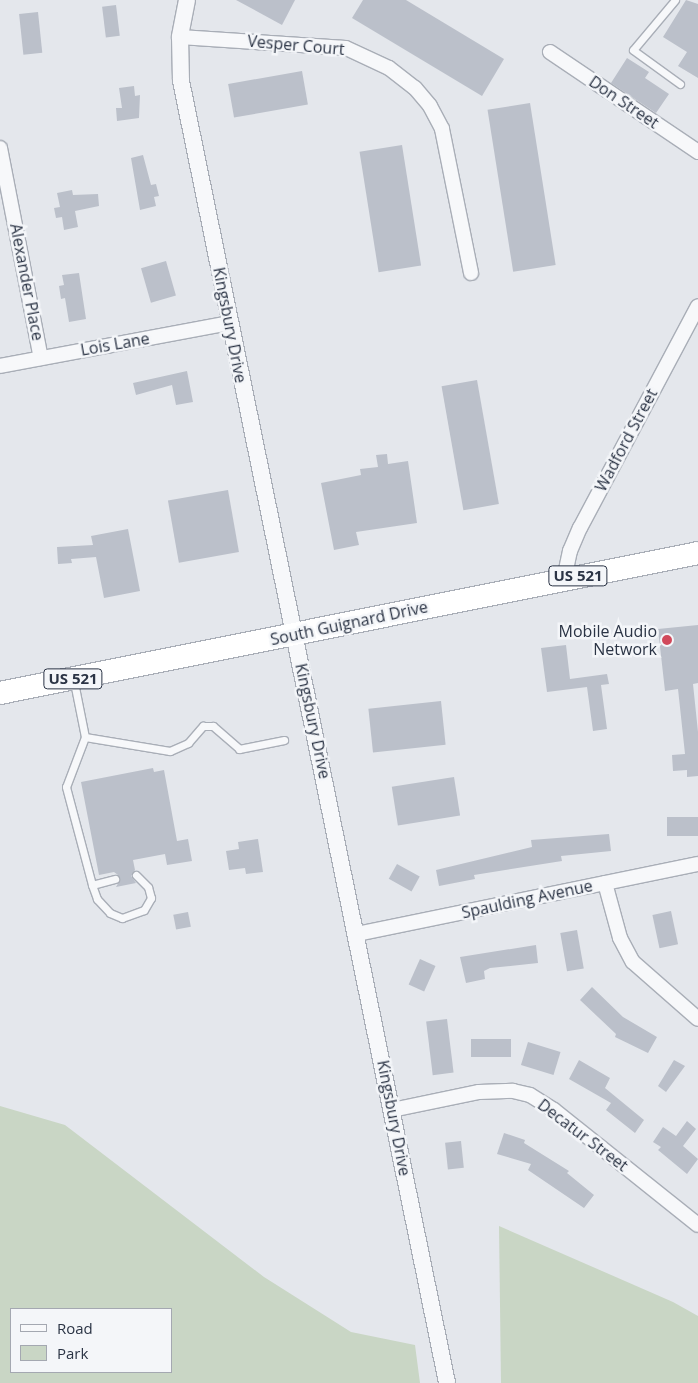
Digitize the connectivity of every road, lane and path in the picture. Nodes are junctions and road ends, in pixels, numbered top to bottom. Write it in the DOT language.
graph roads {
  1 [pos="187,0"];
  2 [pos="675,0"];
  3 [pos="180,37"];
  4 [pos="550,52"];
  5 [pos="680,84"];
  6 [pos="0,148"];
  7 [pos="698,152"];
  8 [pos="471,273"];
  9 [pos="698,306"];
  10 [pos="230,324"];
  11 [pos="41,358"];
  12 [pos="0,366"];
  13 [pos="698,553"];
  14 [pos="564,579"];
  15 [pos="294,635"];
  16 [pos="73,679"];
  17 [pos="0,693"];
  18 [pos="84,737"];
  19 [pos="284,740"];
  20 [pos="698,864"];
  21 [pos="136,875"];
  22 [pos="115,879"];
  23 [pos="605,883"];
  24 [pos="92,885"];
  25 [pos="357,934"];
  26 [pos="698,1019"];
  27 [pos="392,1110"];
  28 [pos="698,1225"];
  29 [pos="447,1383"];
  1 -- 3 [label="street, Kingsbury Drive"];
  2 -- 5 [label="lane"];
  3 -- 8 [label="street, Vesper Court"];
  3 -- 10 [label="street, Kingsbury Drive"];
  4 -- 7 [label="street, Don Street"];
  6 -- 11 [label="street, Alexander Place"];
  9 -- 14 [label="street, Wadford Street"];
  10 -- 11 [label="street, Lois Lane"];
  10 -- 15 [label="street, Kingsbury Drive"];
  11 -- 12 [label="street, Lois Lane"];
  13 -- 14 [label="highway, South Guignard Drive / US 521"];
  14 -- 15 [label="highway, South Guignard Drive / US 521"];
  15 -- 16 [label="highway, South Guignard Drive / US 521"];
  15 -- 25 [label="street, Kingsbury Drive"];
  16 -- 17 [label="highway, South Guignard Drive / US 521"];
  16 -- 18 [label="lane"];
  18 -- 19 [label="lane"];
  18 -- 24 [label="lane"];
  20 -- 23 [label="street, Spaulding Avenue"];
  21 -- 24 [label="lane"];
  22 -- 24 [label="lane"];
  23 -- 25 [label="street, Spaulding Avenue"];
  23 -- 26 [label="street"];
  25 -- 27 [label="street, Kingsbury Drive"];
  27 -- 28 [label="street, Decatur Street"];
  27 -- 29 [label="street, Kingsbury Drive"];
}
